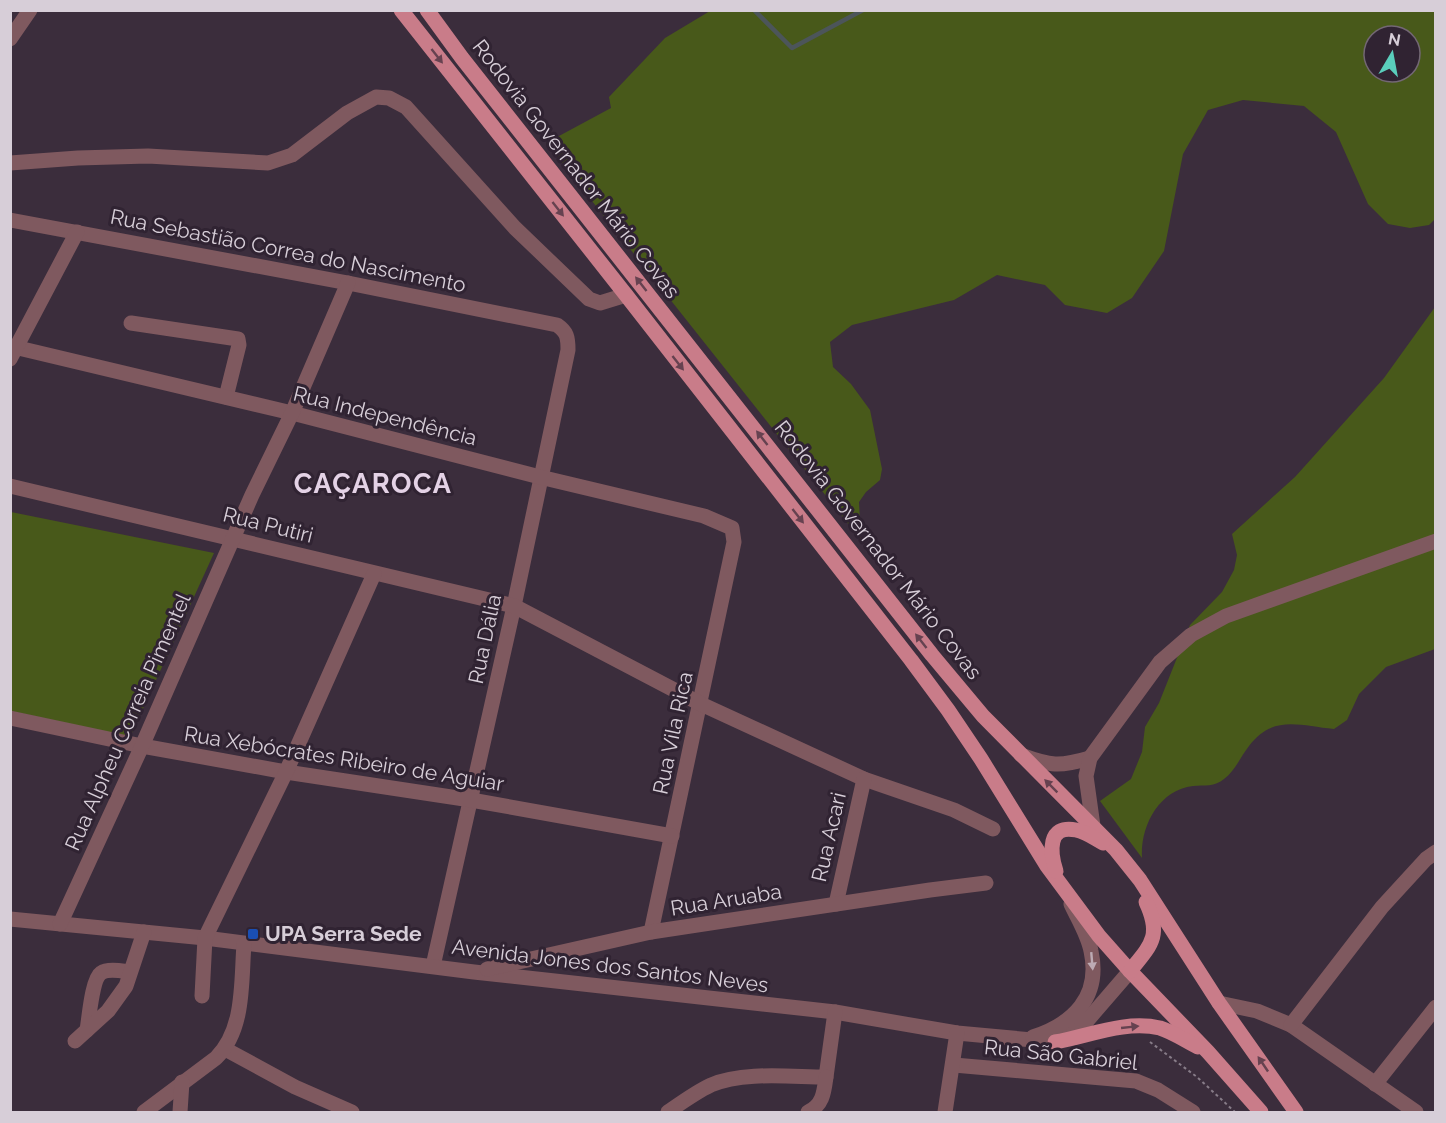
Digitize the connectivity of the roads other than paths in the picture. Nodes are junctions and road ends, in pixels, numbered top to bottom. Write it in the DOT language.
graph roads {
  1 [pos="30,10"];
  2 [pos="400,10"];
  3 [pos="427,10"];
  4 [pos="11,38"];
  5 [pos="10,163"];
  6 [pos="10,220"];
  7 [pos="77,232"];
  8 [pos="348,283"];
  9 [pos="626,295"];
  10 [pos="131,323"];
  11 [pos="557,325"];
  12 [pos="12,351"];
  13 [pos="225,397"];
  14 [pos="292,413"];
  15 [pos="540,477"];
  16 [pos="10,486"];
  17 [pos="234,538"];
  18 [pos="1436,541"];
  19 [pos="734,542"];
  20 [pos="374,574"];
  21 [pos="514,606"];
  22 [pos="701,704"];
  23 [pos="10,718"];
  24 [pos="142,746"];
  25 [pos="1020,755"];
  26 [pos="1090,758"];
  27 [pos="286,772"];
  28 [pos="864,779"];
  29 [pos="471,801"];
  30 [pos="1093,826"];
  31 [pos="993,829"];
  32 [pos="672,836"];
  33 [pos="1116,850"];
  34 [pos="1436,852"];
  35 [pos="1140,880"];
  36 [pos="986,884"];
  37 [pos="1062,888"];
  38 [pos="836,904"];
  39 [pos="10,919"];
  40 [pos="60,924"];
  41 [pos="144,932"];
  42 [pos="651,932"];
  43 [pos="205,939"];
  44 [pos="244,944"];
  45 [pos="433,966"];
  46 [pos="1130,971"];
  47 [pos="130,972"];
  48 [pos="474,972"];
  49 [pos="201,996"];
  50 [pos="1219,1003"];
  51 [pos="1436,1007"];
  52 [pos="835,1012"];
  53 [pos="1291,1025"];
  54 [pos="87,1030"];
  55 [pos="957,1033"];
  56 [pos="1025,1040"];
  57 [pos="75,1041"];
  58 [pos="1055,1042"];
  59 [pos="225,1049"];
  60 [pos="1208,1052"];
  61 [pos="954,1065"];
  62 [pos="826,1077"];
  63 [pos="182,1082"];
  64 [pos="1375,1084"];
  65 [pos="144,1113"];
  66 [pos="180,1113"];
  67 [pos="352,1113"];
  68 [pos="668,1113"];
  69 [pos="808,1113"];
  70 [pos="945,1113"];
  71 [pos="1193,1113"];
  72 [pos="1261,1113"];
  73 [pos="1296,1113"];
  74 [pos="1416,1113"];
  1 -- 4 [label="street"];
  2 -- 9 [label="main road, Rodovia Governador Mário Covas, one-way"];
  25 -- 3 [label="main road, Rodovia Governador Mário Covas, one-way"];
  5 -- 9 [label="street"];
  6 -- 7 [label="street, Rua Sebastião Correa do Nascimento"];
  7 -- 8 [label="street, Rua Sebastião Correa do Nascimento"];
  7 -- 12 [label="street"];
  8 -- 11 [label="street, Rua Sebastião Correa do Nascimento"];
  8 -- 14 [label="street, Rua Alpheu Correia Pimentel"];
  9 -- 37 [label="main road, Rodovia Governador Mário Covas, one-way"];
  10 -- 13 [label="street"];
  11 -- 15 [label="street, Rua Dália"];
  12 -- 13 [label="street, Rua Independência"];
  13 -- 14 [label="street, Rua Independência"];
  14 -- 15 [label="street, Rua Independência"];
  14 -- 17 [label="street, Rua Alpheu Correia Pimentel"];
  15 -- 19 [label="street, Rua Independência"];
  15 -- 21 [label="street, Rua Dália"];
  16 -- 17 [label="street, Rua Putiri"];
  17 -- 20 [label="street, Rua Putiri"];
  17 -- 24 [label="street, Rua Alpheu Correia Pimentel"];
  18 -- 26 [label="street"];
  19 -- 22 [label="street, Rua Vila Rica"];
  20 -- 21 [label="street, Rua Putiri"];
  20 -- 27 [label="street"];
  21 -- 22 [label="street, Rua Putiri"];
  21 -- 29 [label="street, Rua Dália"];
  22 -- 28 [label="street, Rua Putiri"];
  22 -- 32 [label="street, Rua Vila Rica"];
  23 -- 24 [label="street, Rua Xebócrates Ribeiro de Aguiar"];
  24 -- 27 [label="street, Rua Xebócrates Ribeiro de Aguiar"];
  24 -- 40 [label="street, Rua Alpheu Correia Pimentel"];
  25 -- 26 [label="street"];
  30 -- 25 [label="main road, Rodovia Governador Mário Covas, one-way"];
  26 -- 30 [label="street"];
  27 -- 29 [label="street, Rua Xebócrates Ribeiro de Aguiar"];
  27 -- 43 [label="street"];
  28 -- 31 [label="street, Rua Putiri"];
  28 -- 38 [label="street, Rua Acari"];
  29 -- 32 [label="street, Rua Xebócrates Ribeiro de Aguiar"];
  29 -- 45 [label="street, Rua Dália"];
  30 -- 33 [label="main road, Rodovia Governador Mário Covas"];
  32 -- 42 [label="street, Rua Vila Rica"];
  33 -- 35 [label="main road, Rodovia Governador Mário Covas"];
  33 -- 37 [label="main road"];
  34 -- 53 [label="street"];
  35 -- 46 [label="main road"];
  35 -- 50 [label="main road, Rodovia Governador Mário Covas"];
  36 -- 38 [label="street, Rua Aruaba"];
  37 -- 46 [label="main road, Rodovia Governador Mário Covas"];
  37 -- 56 [label="street, Avenida Jones dos Santos Neves, one-way"];
  38 -- 42 [label="street, Rua Aruaba"];
  39 -- 40 [label="street, Avenida Jones dos Santos Neves"];
  40 -- 41 [label="street, Avenida Jones dos Santos Neves"];
  41 -- 43 [label="street, Avenida Jones dos Santos Neves"];
  41 -- 47 [label="street"];
  42 -- 48 [label="street, Rua Aruaba"];
  43 -- 44 [label="street, Avenida Jones dos Santos Neves"];
  43 -- 49 [label="street"];
  44 -- 45 [label="street, Avenida Jones dos Santos Neves"];
  44 -- 59 [label="street"];
  45 -- 48 [label="street, Avenida Jones dos Santos Neves"];
  46 -- 58 [label="street"];
  46 -- 60 [label="main road, Rodovia Governador Mário Covas"];
  47 -- 54 [label="street"];
  47 -- 54 [label="street"];
  48 -- 52 [label="street, Avenida Jones dos Santos Neves"];
  50 -- 53 [label="street"];
  73 -- 50 [label="main road, Rodovia Governador Mário Covas, one-way"];
  51 -- 64 [label="street"];
  52 -- 55 [label="street, Avenida Jones dos Santos Neves"];
  52 -- 62 [label="street"];
  53 -- 64 [label="street"];
  54 -- 57 [label="street"];
  55 -- 56 [label="street, Avenida Jones dos Santos Neves"];
  55 -- 61 [label="street"];
  56 -- 58 [label="street, Avenida Jones dos Santos Neves"];
  58 -- 60 [label="main road, one-way"];
  59 -- 63 [label="street"];
  59 -- 67 [label="street"];
  60 -- 72 [label="main road, Rodovia Governador Mário Covas"];
  61 -- 70 [label="street"];
  61 -- 71 [label="street, Rua São Gabriel"];
  62 -- 68 [label="street"];
  62 -- 69 [label="street"];
  63 -- 65 [label="street"];
  63 -- 66 [label="street"];
  64 -- 74 [label="street"];
}
